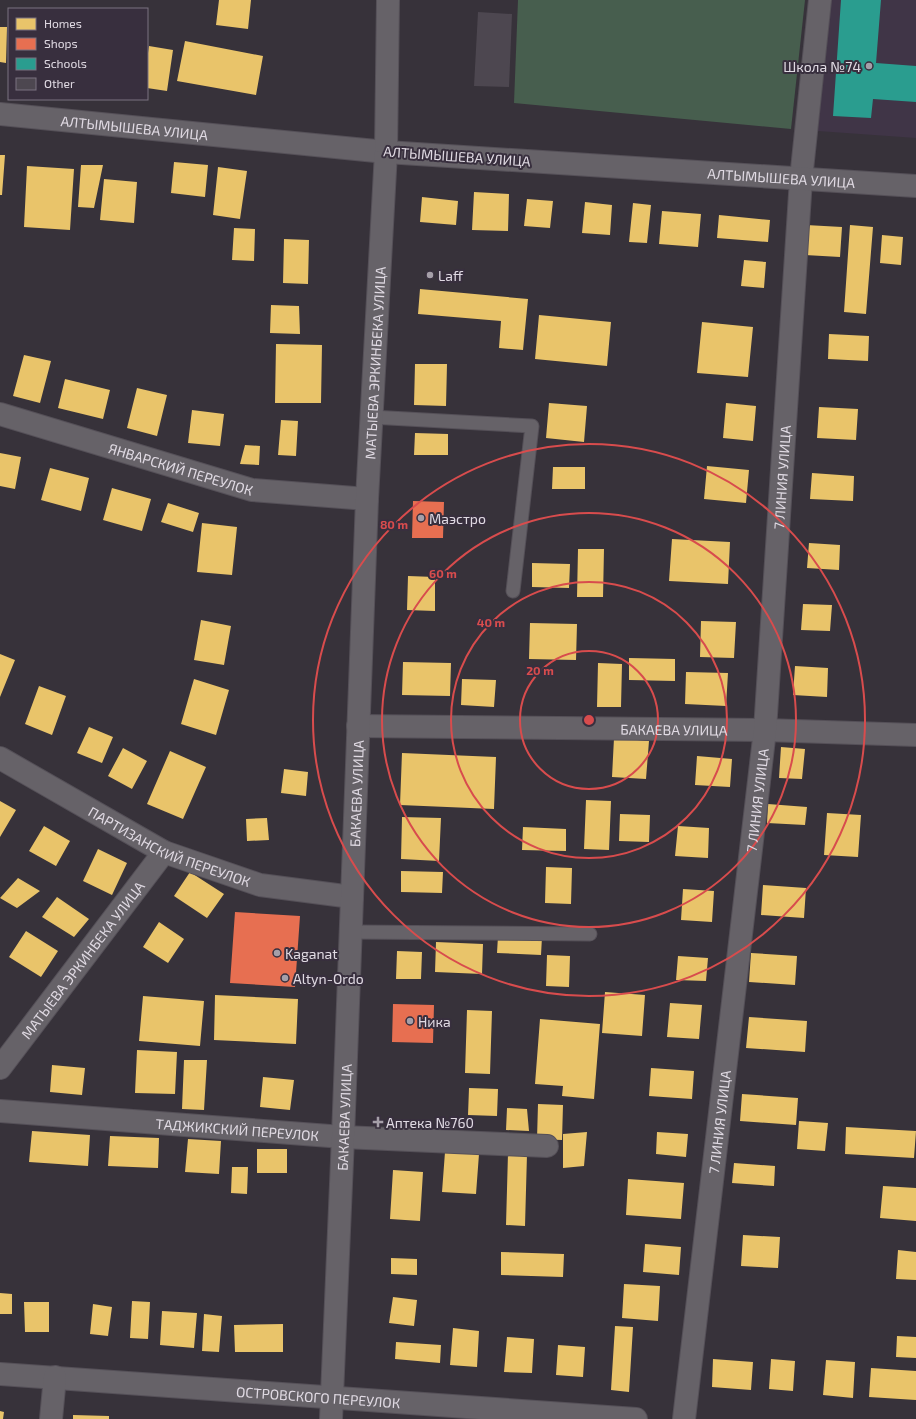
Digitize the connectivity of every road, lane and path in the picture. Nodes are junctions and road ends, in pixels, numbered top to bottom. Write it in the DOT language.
graph roads {
  1 [pos="388,0"];
  2 [pos="820,0"];
  3 [pos="0,114"];
  4 [pos="386,152"];
  5 [pos="801,178"];
  6 [pos="916,186"];
  7 [pos="0,414"];
  8 [pos="371,417"];
  9 [pos="367,499"];
  10 [pos="513,591"];
  11 [pos="358,726"];
  12 [pos="765,730"];
  13 [pos="916,735"];
  14 [pos="0,758"];
  15 [pos="164,852"];
  16 [pos="352,897"];
  17 [pos="350,932"];
  18 [pos="590,934"];
  19 [pos="0,1068"];
  20 [pos="0,1111"];
  21 [pos="343,1137"];
  22 [pos="547,1146"];
  23 [pos="0,1374"];
  24 [pos="55,1377"];
  25 [pos="332,1398"];
  26 [pos="51,1419"];
  27 [pos="331,1419"];
  28 [pos="636,1419"];
  29 [pos="684,1419"];
  1 -- 4 [label="street, МАТЫЕВА ЭРКИНБЕКА УЛИЦА"];
  2 -- 5 [label="street, 7 ЛИНИЯ УЛИЦА"];
  3 -- 4 [label="street, АЛТЫМЫШЕВА УЛИЦА"];
  4 -- 5 [label="street, АЛТЫМЫШЕВА УЛИЦА"];
  4 -- 8 [label="street, МАТЫЕВА ЭРКИНБЕКА УЛИЦА"];
  5 -- 6 [label="street, АЛТЫМЫШЕВА УЛИЦА"];
  5 -- 12 [label="street, 7 ЛИНИЯ УЛИЦА"];
  7 -- 9 [label="street, ЯНВАРСКИЙ ПЕРЕУЛОК"];
  8 -- 9 [label="street, МАТЫЕВА ЭРКИНБЕКА УЛИЦА"];
  8 -- 10 [label="lane"];
  9 -- 11 [label="street, МАТЫЕВА ЭРКИНБЕКА УЛИЦА"];
  11 -- 12 [label="street, БАКАЕВА УЛИЦА"];
  11 -- 16 [label="street, БАКАЕВА УЛИЦА"];
  12 -- 13 [label="street, БАКАЕВА УЛИЦА"];
  12 -- 29 [label="street, 7 ЛИНИЯ УЛИЦА"];
  14 -- 15 [label="street, ПАРТИЗАНСКИЙ ПЕРЕУЛОК"];
  15 -- 16 [label="street, ПАРТИЗАНСКИЙ ПЕРЕУЛОК"];
  15 -- 19 [label="street, МАТЫЕВА ЭРКИНБЕКА УЛИЦА"];
  16 -- 17 [label="street, БАКАЕВА УЛИЦА"];
  17 -- 18 [label="lane"];
  17 -- 21 [label="street, БАКАЕВА УЛИЦА"];
  20 -- 21 [label="street, ТАДЖИКСКИЙ ПЕРЕУЛОК"];
  21 -- 22 [label="street, ТАДЖИКСКИЙ ПЕРЕУЛОК"];
  21 -- 25 [label="street, БАКАЕВА УЛИЦА"];
  23 -- 24 [label="street, ОСТРОВСКОГО ПЕРЕУЛОК"];
  24 -- 25 [label="street, ОСТРОВСКОГО ПЕРЕУЛОК"];
  24 -- 26 [label="street"];
  25 -- 27 [label="street, БАКАЕВА УЛИЦА"];
  25 -- 28 [label="street, ОСТРОВСКОГО ПЕРЕУЛОК"];
}
